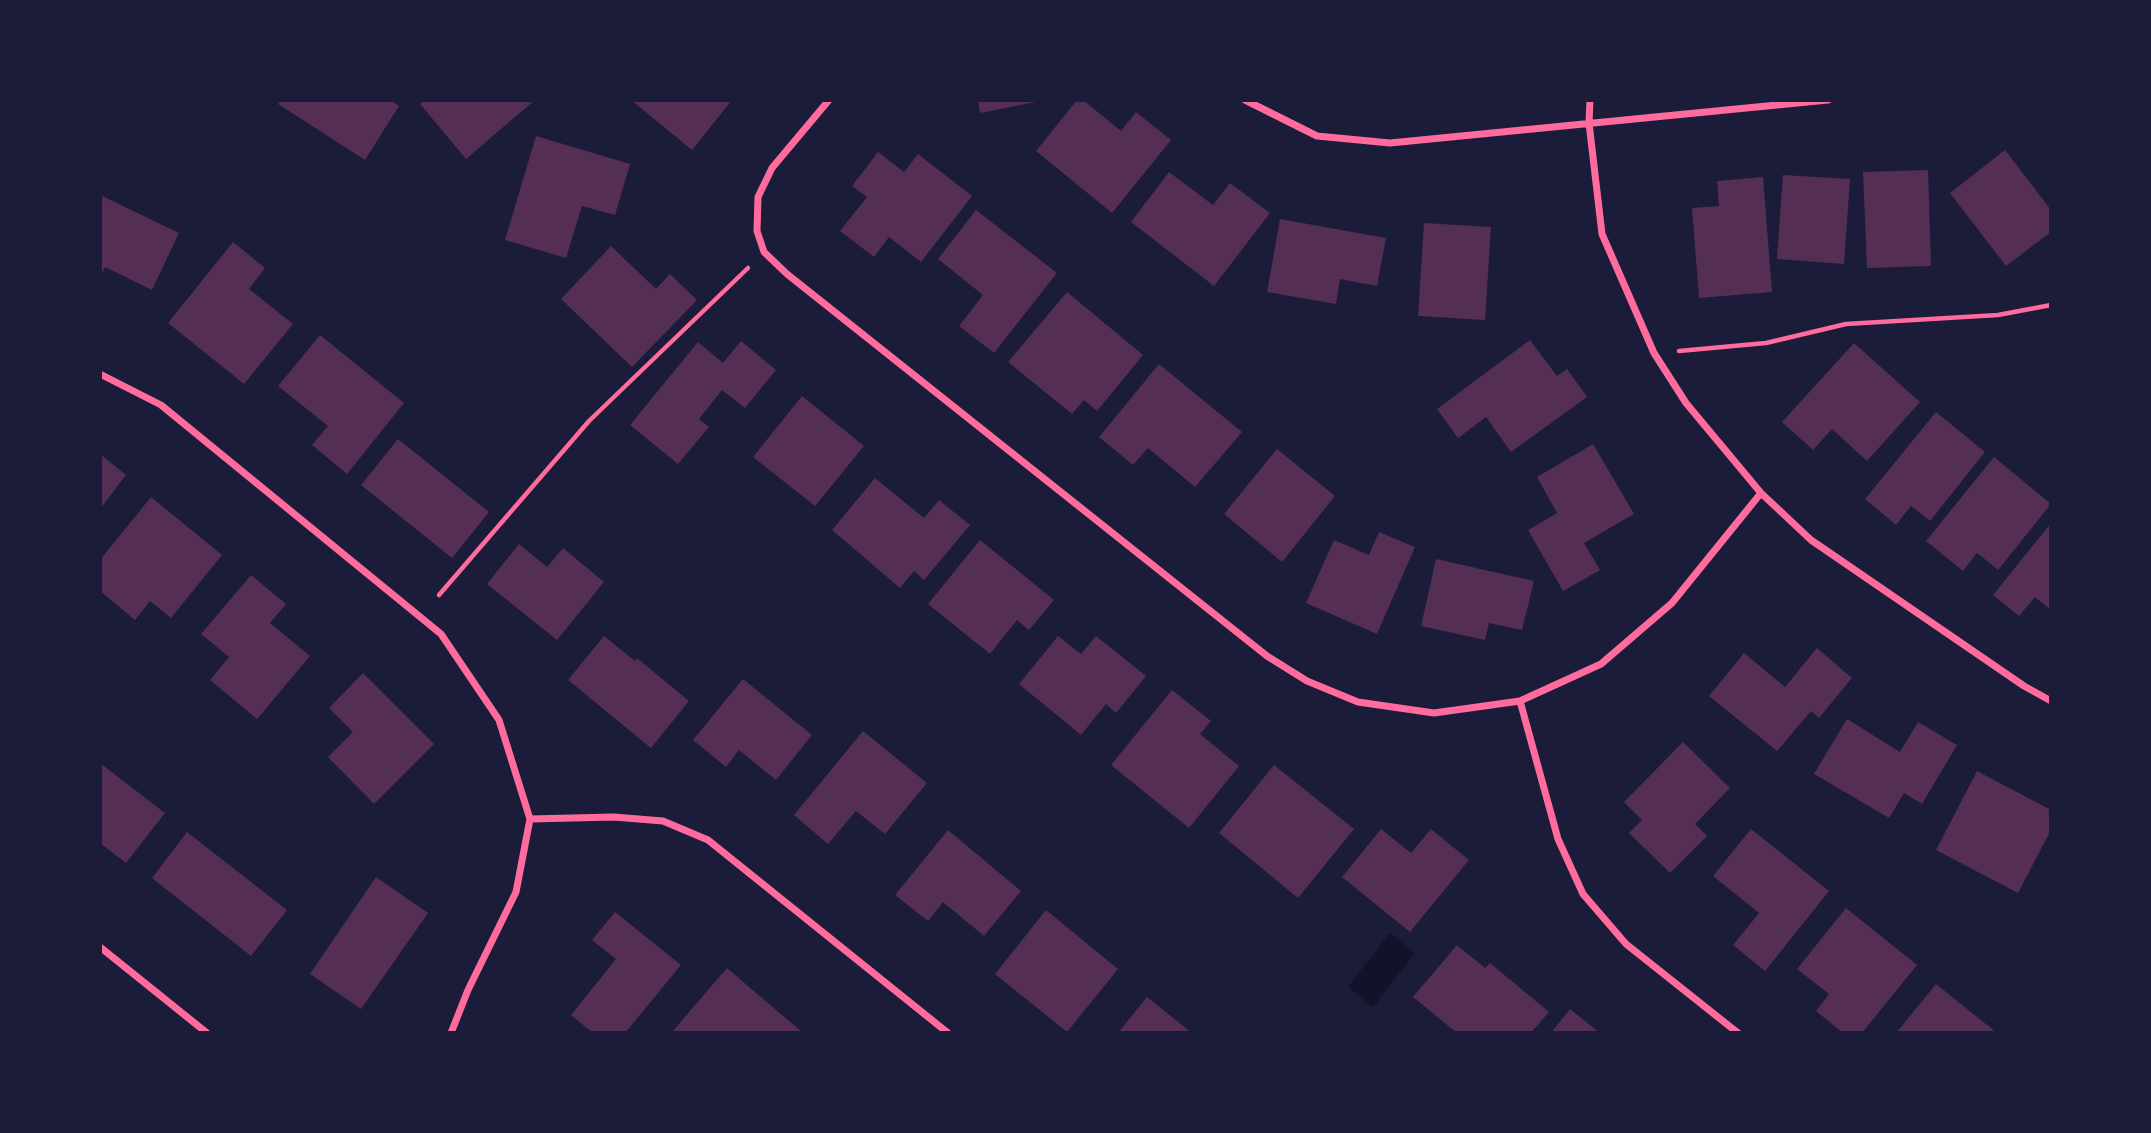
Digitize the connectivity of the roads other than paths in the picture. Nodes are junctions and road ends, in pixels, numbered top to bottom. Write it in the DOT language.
graph roads {
  1 [pos="829,100"];
  2 [pos="1245,100"];
  3 [pos="1590,100"];
  4 [pos="1828,100"];
  5 [pos="1588,123"];
  6 [pos="100,374"];
  7 [pos="1761,493"];
  8 [pos="1520,701"];
  9 [pos="2051,701"];
  10 [pos="530,819"];
  11 [pos="100,947"];
  12 [pos="207,1033"];
  13 [pos="451,1033"];
  14 [pos="948,1033"];
  15 [pos="1738,1033"];
  1 -- 8 [label="street"];
  2 -- 5 [label="street"];
  3 -- 5 [label="street"];
  4 -- 5 [label="street"];
  5 -- 7 [label="street"];
  6 -- 10 [label="street"];
  7 -- 8 [label="street"];
  7 -- 9 [label="street"];
  8 -- 15 [label="street"];
  10 -- 13 [label="street"];
  10 -- 14 [label="street"];
  11 -- 12 [label="street"];
}
